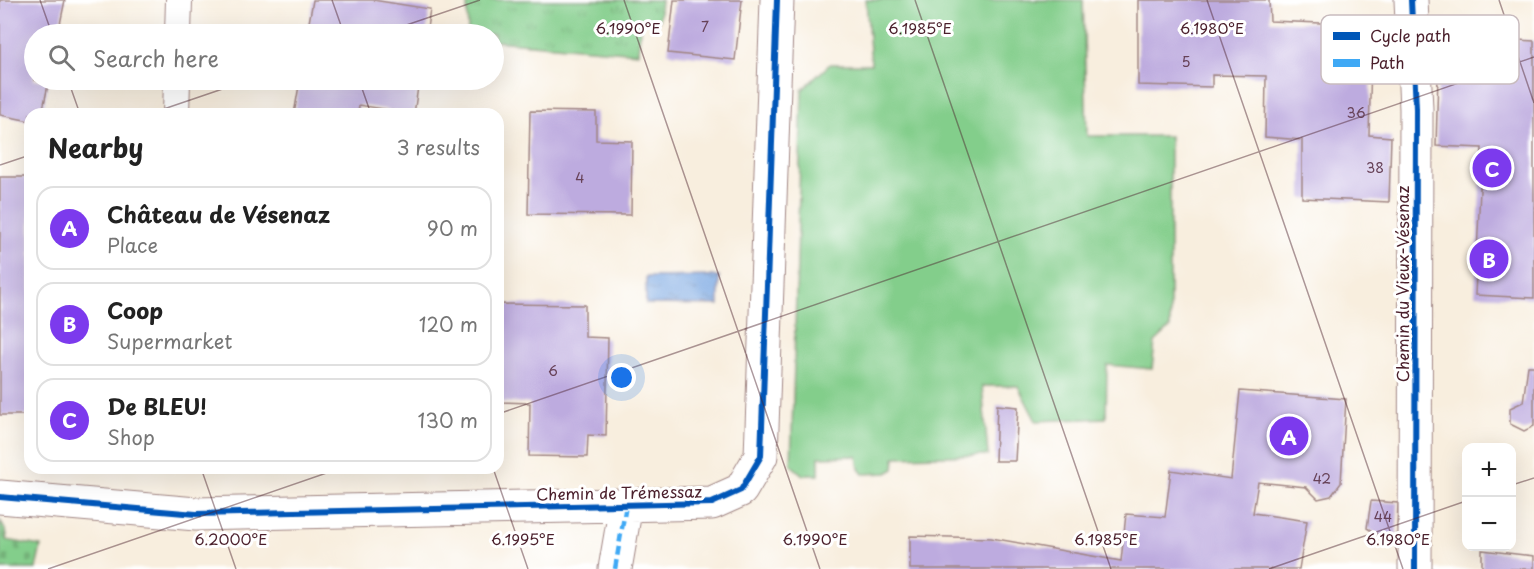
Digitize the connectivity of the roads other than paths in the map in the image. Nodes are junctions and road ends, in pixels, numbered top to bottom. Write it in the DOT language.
graph roads {
  1 [pos="179,0"];
  2 [pos="777,0"];
  3 [pos="1411,0"];
  4 [pos="1412,15"];
  5 [pos="178,24"];
  6 [pos="1415,84"];
  7 [pos="177,90"];
  8 [pos="176,108"];
  9 [pos="0,497"];
  10 [pos="626,505"];
  11 [pos="615,569"];
  12 [pos="1415,569"];
  1 -- 5 [label="lane"];
  2 -- 10 [label="street, Chemin de Trémessaz"];
  3 -- 4 [label="street, Chemin du Vieux-Vésenaz"];
  6 -- 12 [label="street, Chemin du Vieux-Vésenaz"];
  7 -- 8 [label="lane"];
  9 -- 10 [label="street, Chemin de Trémessaz"];
  10 -- 11 [label="street"];
}
